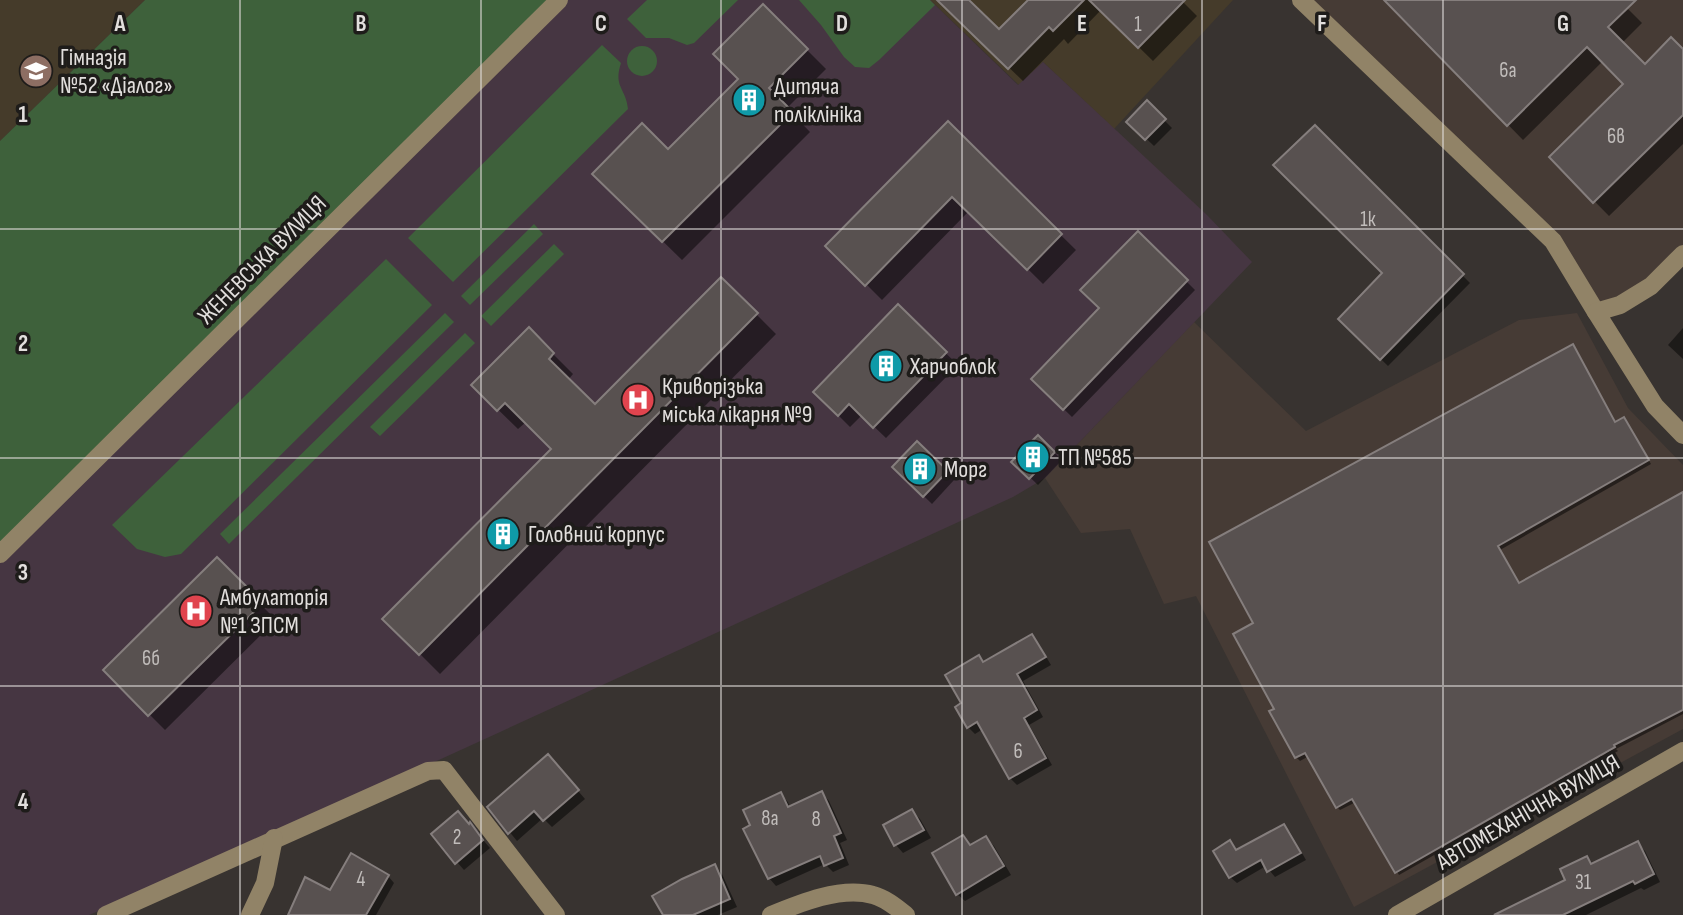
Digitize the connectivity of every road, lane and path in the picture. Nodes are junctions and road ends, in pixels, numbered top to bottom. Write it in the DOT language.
graph roads {
  1 [pos="559,0"];
  2 [pos="1301,0"];
  3 [pos="1683,254"];
  4 [pos="1596,312"];
  5 [pos="1683,435"];
  6 [pos="0,554"];
  7 [pos="1683,751"];
  8 [pos="274,838"];
  9 [pos="106,915"];
  10 [pos="250,915"];
  11 [pos="556,915"];
  12 [pos="771,915"];
  13 [pos="906,915"];
  14 [pos="1396,915"];
  1 -- 6 [label="street, ЖЕНЕВСЬКА ВУЛИЦЯ"];
  2 -- 4 [label="street"];
  3 -- 4 [label="street"];
  4 -- 5 [label="street"];
  7 -- 14 [label="street, АВТОМЕХАНІЧНА ВУЛИЦЯ"];
  8 -- 9 [label="street"];
  8 -- 10 [label="street"];
  8 -- 11 [label="street"];
  12 -- 13 [label="street"];
}
